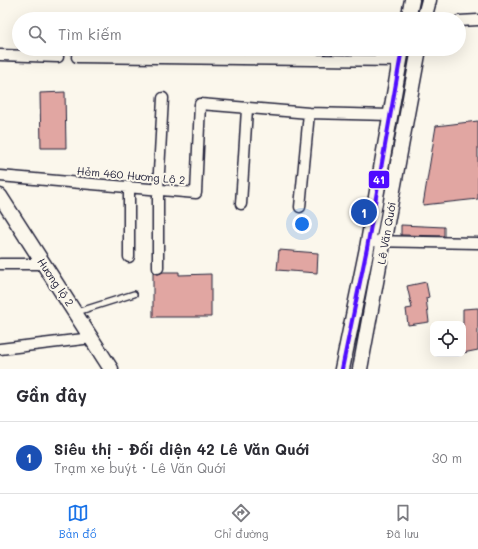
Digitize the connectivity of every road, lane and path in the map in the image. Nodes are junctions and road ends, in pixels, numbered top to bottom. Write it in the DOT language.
graph roads {
  1 [pos="412,0"];
  2 [pos="428,0"];
  3 [pos="409,12"];
  4 [pos="425,12"];
  5 [pos="478,20"];
  6 [pos="466,21"];
  7 [pos="0,55"];
  8 [pos="12,55"];
  9 [pos="29,56"];
  10 [pos="239,56"];
  11 [pos="401,56"];
  12 [pos="418,56"];
  13 [pos="58,57"];
  14 [pos="77,57"];
  15 [pos="163,98"];
  16 [pos="247,109"];
  17 [pos="309,113"];
  18 [pos="390,115"];
  19 [pos="0,176"];
  20 [pos="128,187"];
  21 [pos="158,190"];
  22 [pos="0,196"];
  23 [pos="241,204"];
  24 [pos="300,207"];
  25 [pos="368,241"];
  26 [pos="384,242"];
  27 [pos="478,243"];
  28 [pos="129,257"];
  29 [pos="0,264"];
  30 [pos="44,264"];
  31 [pos="158,268"];
  32 [pos="134,294"];
  33 [pos="76,312"];
  34 [pos="92,338"];
  35 [pos="0,349"];
  36 [pos="111,369"];
  37 [pos="342,369"];
  38 [pos="360,369"];
  1 -- 3 [label="main road"];
  2 -- 4 [label="main road"];
  5 -- 6 [label="street"];
  7 -- 8 [label="street"];
  9 -- 13 [label="street"];
  10 -- 14 [label="street"];
  11 -- 18 [label="main road, Lê Văn Quới"];
  12 -- 26 [label="main road, Lê Văn Quới"];
  15 -- 21 [label="street"];
  16 -- 17 [label="street"];
  16 -- 21 [label="street, Hẻm 460 Hương Lộ 2"];
  16 -- 23 [label="street"];
  17 -- 18 [label="street"];
  17 -- 24 [label="street"];
  18 -- 25 [label="main road, Lê Văn Quới"];
  19 -- 20 [label="street, Hẻm 460 Hương Lộ 2"];
  20 -- 21 [label="street, Hẻm 460 Hương Lộ 2"];
  20 -- 28 [label="street"];
  21 -- 31 [label="street"];
  22 -- 30 [label="main road, Hương lộ 2"];
  25 -- 26 [label="street"];
  25 -- 37 [label="main road, Lê Văn Quới"];
  26 -- 27 [label="street"];
  26 -- 38 [label="main road, Lê Văn Quới"];
  29 -- 30 [label="street"];
  30 -- 33 [label="main road, Hương lộ 2"];
  32 -- 33 [label="lane"];
  33 -- 34 [label="main road, Hương lộ 2"];
  34 -- 35 [label="street"];
  34 -- 36 [label="main road, Hương lộ 2"];
}
